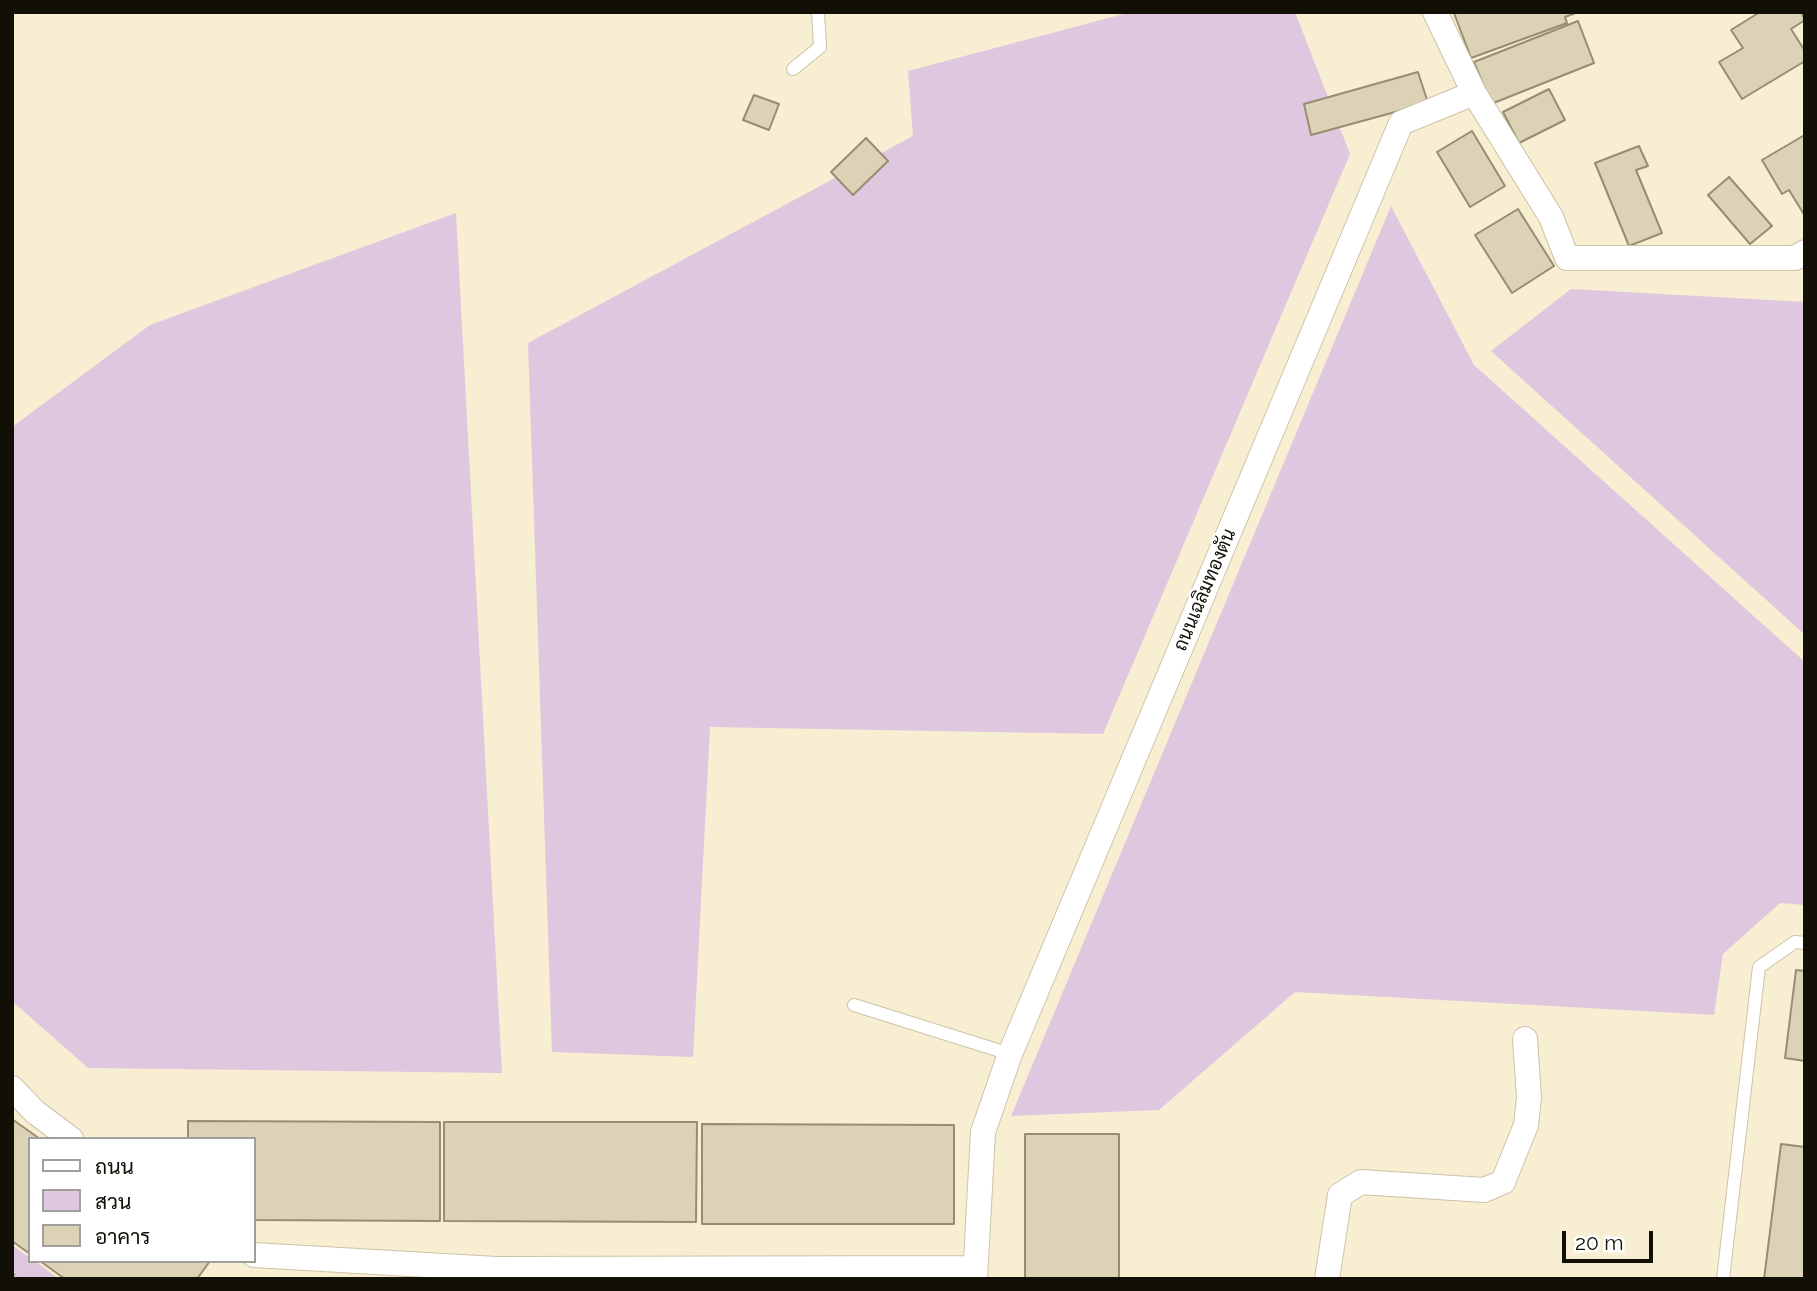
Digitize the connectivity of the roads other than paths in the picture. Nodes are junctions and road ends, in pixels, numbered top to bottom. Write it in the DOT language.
graph roads {
  1 [pos="818,12"];
  2 [pos="1436,12"];
  3 [pos="793,69"];
  4 [pos="1474,93"];
  5 [pos="1805,252"];
  6 [pos="1805,943"];
  7 [pos="854,1005"];
  8 [pos="1525,1039"];
  9 [pos="1010,1054"];
  10 [pos="12,1088"];
  11 [pos="68,1137"];
  12 [pos="256,1255"];
  13 [pos="974,1273"];
  14 [pos="498,1274"];
  15 [pos="1327,1279"];
  16 [pos="1722,1279"];
  1 -- 3 [label="lane"];
  2 -- 4 [label="street"];
  4 -- 5 [label="street"];
  4 -- 9 [label="street, ถนนเฉลิมทองตัน"];
  6 -- 16 [label="lane"];
  7 -- 9 [label="lane"];
  8 -- 15 [label="street"];
  9 -- 13 [label="street, ถนนเฉลิมทองตัน"];
  10 -- 11 [label="street"];
  12 -- 14 [label="street"];
  13 -- 14 [label="street"];
}
